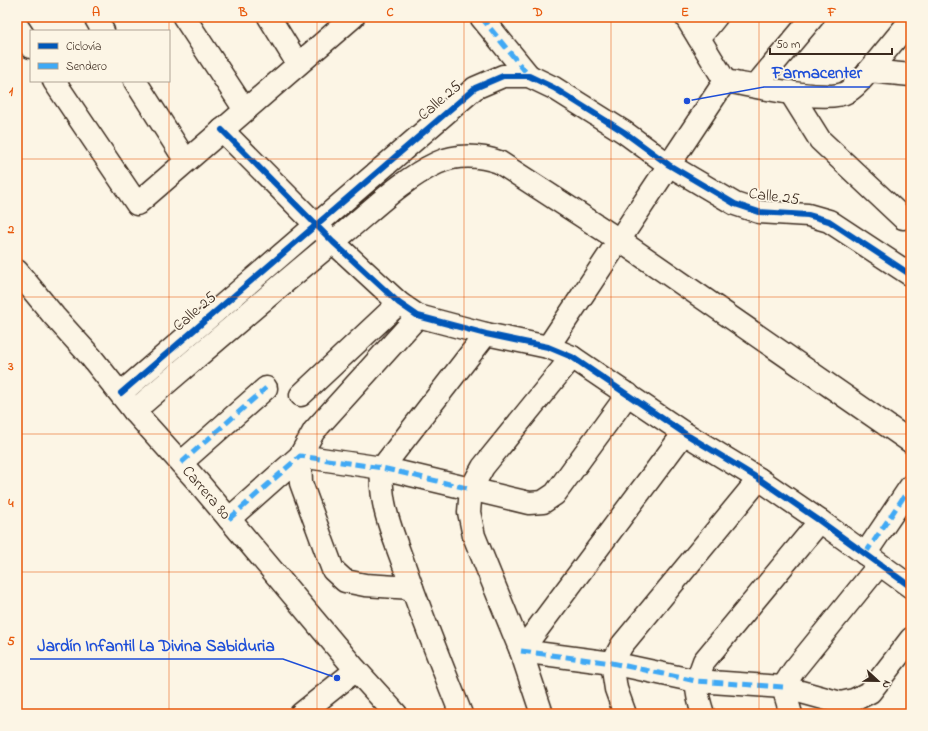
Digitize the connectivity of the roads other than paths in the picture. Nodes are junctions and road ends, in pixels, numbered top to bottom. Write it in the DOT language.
graph roads {
  1 [pos="95,17"];
  2 [pos="184,17"];
  3 [pos="269,17"];
  4 [pos="353,17"];
  5 [pos="686,17"];
  6 [pos="716,17"];
  7 [pos="813,17"];
  8 [pos="489,20"];
  9 [pos="911,20"];
  10 [pos="17,26"];
  11 [pos="102,30"];
  12 [pos="699,38"];
  13 [pos="30,46"];
  14 [pos="298,64"];
  15 [pos="869,70"];
  16 [pos="911,75"];
  17 [pos="529,76"];
  18 [pos="725,81"];
  19 [pos="55,82"];
  20 [pos="136,82"];
  21 [pos="756,86"];
  22 [pos="790,92"];
  23 [pos="245,110"];
  24 [pos="222,130"];
  25 [pos="186,161"];
  26 [pos="668,165"];
  27 [pos="903,218"];
  28 [pos="317,225"];
  29 [pos="618,240"];
  30 [pos="333,242"];
  31 [pos="17,272"];
  32 [pos="911,275"];
  33 [pos="399,303"];
  34 [pos="418,316"];
  35 [pos="486,334"];
  36 [pos="548,347"];
  37 [pos="572,357"];
  38 [pos="266,388"];
  39 [pos="120,393"];
  40 [pos="628,394"];
  41 [pos="301,395"];
  42 [pos="134,411"];
  43 [pos="684,432"];
  44 [pos="911,442"];
  45 [pos="300,456"];
  46 [pos="181,463"];
  47 [pos="382,468"];
  48 [pos="759,479"];
  49 [pos="472,489"];
  50 [pos="909,493"];
  51 [pos="229,519"];
  52 [pos="820,521"];
  53 [pos="872,559"];
  54 [pos="911,587"];
  55 [pos="412,588"];
  56 [pos="911,639"];
  57 [pos="521,651"];
  58 [pos="612,663"];
  59 [pos="356,670"];
  60 [pos="696,681"];
  61 [pos="783,687"];
  62 [pos="301,714"];
  63 [pos="396,714"];
  64 [pos="461,714"];
  65 [pos="542,714"];
  66 [pos="625,714"];
  67 [pos="704,714"];
  68 [pos="791,714"];
  1 -- 11 [label="street"];
  2 -- 23 [label="street"];
  3 -- 14 [label="street"];
  4 -- 14 [label="street"];
  5 -- 12 [label="street"];
  6 -- 12 [label="street"];
  7 -- 21 [label="street"];
  8 -- 17 [label="street"];
  9 -- 15 [label="street"];
  10 -- 13 [label="street"];
  12 -- 18 [label="street"];
  14 -- 23 [label="street"];
  15 -- 16 [label="street"];
  15 -- 22 [label="street"];
  17 -- 26 [label="street, Calle 25"];
  17 -- 28 [label="street, Calle 25"];
  18 -- 21 [label="street"];
  18 -- 26 [label="street"];
  19 -- 25 [label="street"];
  20 -- 25 [label="street"];
  21 -- 22 [label="street"];
  22 -- 27 [label="street"];
  23 -- 24 [label="street"];
  24 -- 25 [label="street"];
  24 -- 28 [label="street"];
  26 -- 29 [label="street"];
  26 -- 32 [label="street, Calle 25"];
  28 -- 30 [label="street"];
  28 -- 39 [label="street, Calle 25"];
  29 -- 30 [label="street"];
  29 -- 36 [label="street"];
  29 -- 44 [label="street"];
  30 -- 33 [label="street"];
  30 -- 42 [label="street"];
  31 -- 39 [label="street, Carrera 80"];
  33 -- 34 [label="street"];
  33 -- 41 [label="street"];
  34 -- 35 [label="street"];
  34 -- 45 [label="street"];
  35 -- 36 [label="street"];
  35 -- 47 [label="street"];
  36 -- 37 [label="street"];
  37 -- 40 [label="street"];
  37 -- 49 [label="street"];
  38 -- 46 [label="street"];
  39 -- 42 [label="street, Carrera 80"];
  40 -- 43 [label="street"];
  40 -- 49 [label="street"];
  42 -- 46 [label="street, Carrera 80"];
  43 -- 48 [label="street"];
  43 -- 57 [label="street"];
  45 -- 47 [label="street"];
  45 -- 51 [label="street"];
  45 -- 55 [label="street"];
  46 -- 51 [label="street, Carrera 80"];
  47 -- 49 [label="street"];
  47 -- 55 [label="street"];
  48 -- 52 [label="street"];
  48 -- 58 [label="street"];
  49 -- 57 [label="street"];
  50 -- 53 [label="street"];
  51 -- 59 [label="street, Carrera 80"];
  52 -- 53 [label="street"];
  52 -- 60 [label="street"];
  53 -- 54 [label="street"];
  53 -- 61 [label="street"];
  55 -- 64 [label="street"];
  56 -- 61 [label="street"];
  57 -- 58 [label="street"];
  57 -- 65 [label="street"];
  58 -- 60 [label="street"];
  58 -- 66 [label="street"];
  59 -- 62 [label="street"];
  59 -- 63 [label="street, Carrera 80"];
  60 -- 61 [label="street"];
  60 -- 67 [label="street"];
  61 -- 68 [label="street"];
}
